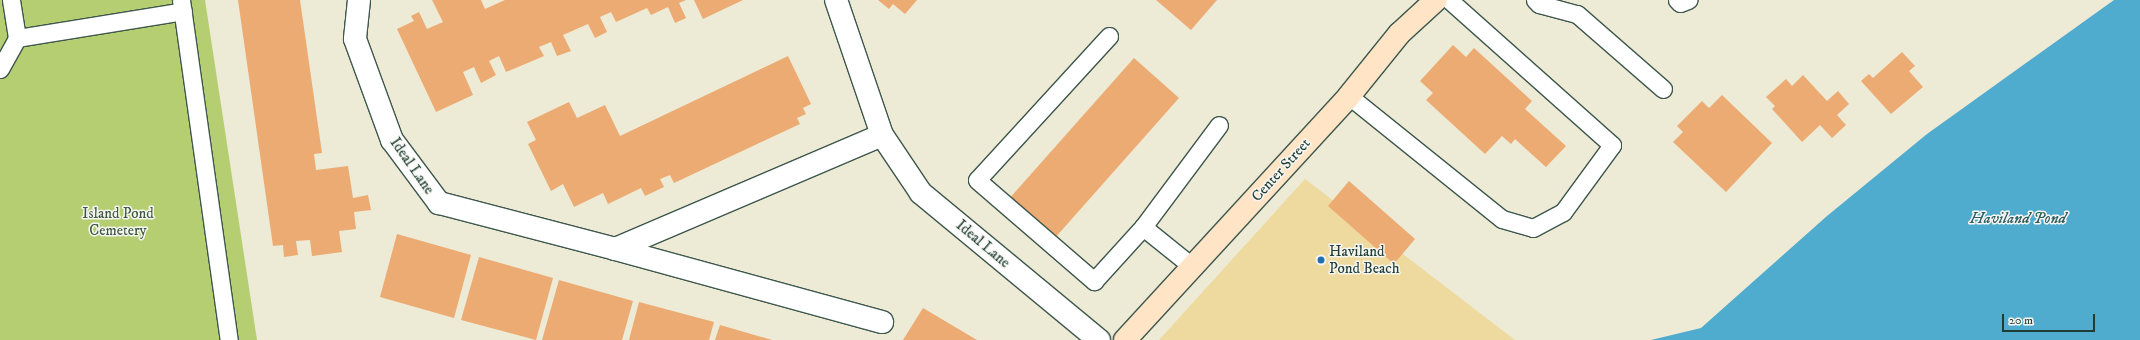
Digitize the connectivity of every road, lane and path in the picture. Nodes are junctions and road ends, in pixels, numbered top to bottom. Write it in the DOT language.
graph roads {
  1 [pos="11,0"];
  2 [pos="359,0"];
  3 [pos="836,0"];
  4 [pos="1436,0"];
  5 [pos="1449,0"];
  6 [pos="1535,0"];
  7 [pos="1677,0"];
  8 [pos="1688,0"];
  9 [pos="182,5"];
  10 [pos="1109,36"];
  11 [pos="18,38"];
  12 [pos="0,69"];
  13 [pos="1663,89"];
  14 [pos="1349,96"];
  15 [pos="1220,125"];
  16 [pos="882,135"];
  17 [pos="1143,227"];
  18 [pos="615,249"];
  19 [pos="1193,267"];
  20 [pos="882,322"];
  21 [pos="229,340"];
  22 [pos="1099,340"];
  23 [pos="1125,340"];
  1 -- 11 [label="lane"];
  2 -- 18 [label="street, Ideal Lane"];
  3 -- 16 [label="street, Ideal Lane"];
  4 -- 14 [label="main road, Center Street"];
  5 -- 14 [label="lane"];
  6 -- 13 [label="lane"];
  7 -- 8 [label="lane"];
  9 -- 11 [label="lane"];
  9 -- 21 [label="lane"];
  10 -- 17 [label="lane"];
  11 -- 12 [label="lane"];
  14 -- 19 [label="main road, Center Street"];
  15 -- 17 [label="lane"];
  16 -- 18 [label="street"];
  16 -- 22 [label="street, Ideal Lane"];
  17 -- 19 [label="lane"];
  18 -- 20 [label="street, Ideal Lane"];
  19 -- 23 [label="main road, Center Street"];
}
